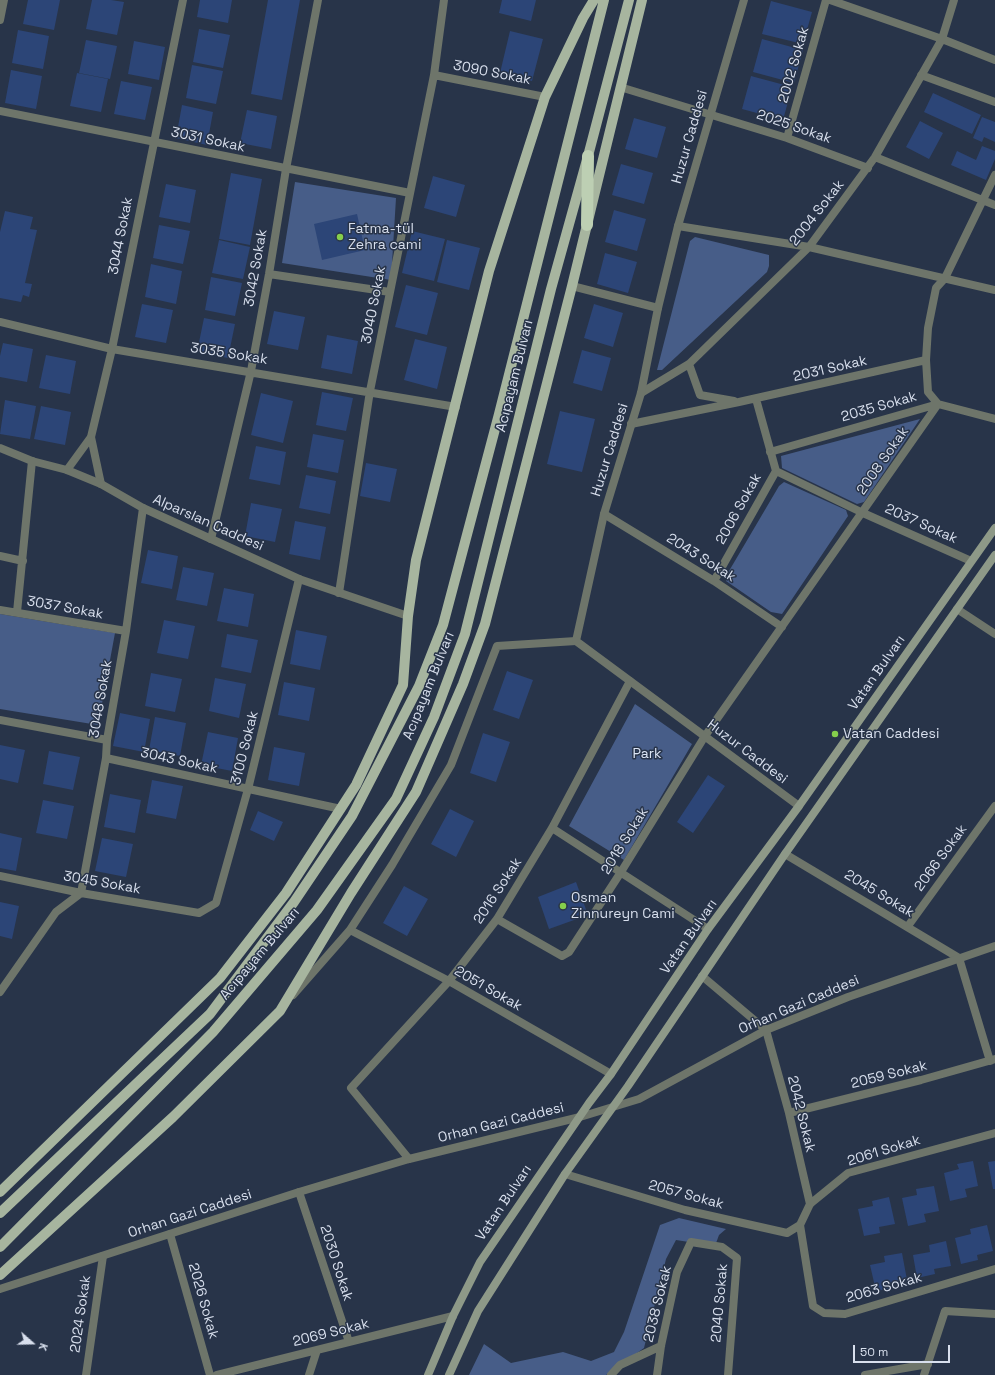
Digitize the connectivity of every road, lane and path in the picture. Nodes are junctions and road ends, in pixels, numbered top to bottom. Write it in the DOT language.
graph roads {
  1 [pos="4,0"];
  2 [pos="183,0"];
  3 [pos="318,0"];
  4 [pos="444,0"];
  5 [pos="594,0"];
  6 [pos="604,0"];
  7 [pos="629,0"];
  8 [pos="642,0"];
  9 [pos="744,0"];
  10 [pos="826,0"];
  11 [pos="830,0"];
  12 [pos="954,0"];
  13 [pos="0,20"];
  14 [pos="942,38"];
  15 [pos="995,60"];
  16 [pos="434,75"];
  17 [pos="921,75"];
  18 [pos="620,87"];
  19 [pos="546,98"];
  20 [pos="995,102"];
  21 [pos="0,111"];
  22 [pos="710,113"];
  23 [pos="787,138"];
  24 [pos="153,142"];
  25 [pos="588,156"];
  26 [pos="875,157"];
  27 [pos="868,168"];
  28 [pos="286,169"];
  29 [pos="995,175"];
  30 [pos="410,193"];
  31 [pos="982,201"];
  32 [pos="995,205"];
  33 [pos="587,225"];
  34 [pos="678,226"];
  35 [pos="810,247"];
  36 [pos="269,274"];
  37 [pos="944,278"];
  38 [pos="572,286"];
  39 [pos="995,290"];
  40 [pos="390,292"];
  41 [pos="658,308"];
  42 [pos="0,322"];
  43 [pos="112,349"];
  44 [pos="926,360"];
  45 [pos="690,364"];
  46 [pos="251,371"];
  47 [pos="370,391"];
  48 [pos="641,393"];
  49 [pos="756,399"];
  50 [pos="739,402"];
  51 [pos="938,404"];
  52 [pos="456,407"];
  53 [pos="995,419"];
  54 [pos="631,424"];
  55 [pos="91,437"];
  56 [pos="0,448"];
  57 [pos="770,452"];
  58 [pos="32,461"];
  59 [pos="67,470"];
  60 [pos="776,471"];
  61 [pos="101,484"];
  62 [pos="143,508"];
  63 [pos="863,513"];
  64 [pos="604,514"];
  65 [pos="995,528"];
  66 [pos="211,539"];
  67 [pos="995,555"];
  68 [pos="0,556"];
  69 [pos="23,561"];
  70 [pos="972,561"];
  71 [pos="299,578"];
  72 [pos="714,581"];
  73 [pos="339,593"];
  74 [pos="957,609"];
  75 [pos="0,610"];
  76 [pos="17,612"];
  77 [pos="408,616"];
  78 [pos="782,627"];
  79 [pos="126,631"];
  80 [pos="995,634"];
  81 [pos="576,641"];
  82 [pos="630,682"];
  83 [pos="0,720"];
  84 [pos="705,736"];
  85 [pos="107,740"];
  86 [pos="106,758"];
  87 [pos="248,789"];
  88 [pos="799,806"];
  89 [pos="995,806"];
  90 [pos="341,809"];
  91 [pos="552,828"];
  92 [pos="786,854"];
  93 [pos="621,872"];
  94 [pos="0,876"];
  95 [pos="81,894"];
  96 [pos="199,912"];
  97 [pos="497,919"];
  98 [pos="908,926"];
  99 [pos="708,929"];
  100 [pos="350,930"];
  101 [pos="995,946"];
  102 [pos="959,958"];
  103 [pos="702,976"];
  104 [pos="449,981"];
  105 [pos="0,992"];
  106 [pos="280,1011"];
  107 [pos="766,1030"];
  108 [pos="992,1060"];
  109 [pos="611,1074"];
  110 [pos="614,1106"];
  111 [pos="789,1113"];
  112 [pos="580,1117"];
  113 [pos="995,1133"];
  114 [pos="409,1159"];
  115 [pos="565,1174"];
  116 [pos="0,1192"];
  117 [pos="299,1192"];
  118 [pos="810,1204"];
  119 [pos="0,1213"];
  120 [pos="800,1225"];
  121 [pos="170,1234"];
  122 [pos="715,1246"];
  123 [pos="0,1247"];
  124 [pos="103,1256"];
  125 [pos="995,1269"];
  126 [pos="0,1275"];
  127 [pos="0,1289"];
  128 [pos="995,1314"];
  129 [pos="453,1316"];
  130 [pos="349,1342"];
  131 [pos="661,1346"];
  132 [pos="318,1350"];
  133 [pos="928,1364"];
  134 [pos="86,1375"];
  135 [pos="210,1375"];
  136 [pos="216,1375"];
  137 [pos="309,1375"];
  138 [pos="428,1375"];
  139 [pos="449,1375"];
  140 [pos="611,1375"];
  141 [pos="657,1375"];
  142 [pos="728,1375"];
  143 [pos="865,1375"];
  144 [pos="924,1375"];
  1 -- 13 [label="street"];
  2 -- 24 [label="street, 3044 Sokak"];
  3 -- 28 [label="street, 3042 Sokak"];
  4 -- 16 [label="street, 3040 Sokak"];
  5 -- 19 [label="main road"];
  6 -- 119 [label="main road, Acıpayam Bulvarı"];
  7 -- 25 [label="main road, Acıpayam Bulvarı"];
  8 -- 18 [label="main road"];
  9 -- 22 [label="street, Huzur Caddesi"];
  10 -- 23 [label="street, 2002 Sokak"];
  11 -- 14 [label="street"];
  12 -- 14 [label="street, 2004 Sokak"];
  14 -- 15 [label="street"];
  14 -- 17 [label="street, 2004 Sokak"];
  16 -- 19 [label="street, 3090 Sokak"];
  16 -- 30 [label="street, 3040 Sokak"];
  17 -- 20 [label="street"];
  17 -- 26 [label="street, 2004 Sokak"];
  18 -- 22 [label="street, 2025 Sokak"];
  18 -- 33 [label="main road"];
  19 -- 52 [label="main road"];
  21 -- 24 [label="street, 3031 Sokak"];
  22 -- 23 [label="street, 2025 Sokak"];
  22 -- 34 [label="street, Huzur Caddesi"];
  23 -- 27 [label="street, 2025 Sokak"];
  24 -- 28 [label="street, 3031 Sokak"];
  24 -- 43 [label="street, 3044 Sokak"];
  25 -- 33 [label="highway"];
  25 -- 123 [label="main road, Acıpayam Bulvarı"];
  26 -- 27 [label="street, 2004 Sokak"];
  26 -- 31 [label="street"];
  27 -- 35 [label="street, 2004 Sokak"];
  28 -- 30 [label="street, 3031 Sokak"];
  28 -- 36 [label="street, 3042 Sokak"];
  29 -- 31 [label="street"];
  30 -- 40 [label="street, 3040 Sokak"];
  31 -- 32 [label="street"];
  31 -- 37 [label="street"];
  33 -- 38 [label="main road"];
  34 -- 35 [label="street"];
  34 -- 41 [label="street, Huzur Caddesi"];
  35 -- 37 [label="street"];
  35 -- 45 [label="street, 2004 Sokak"];
  36 -- 40 [label="street"];
  36 -- 46 [label="street, 3042 Sokak"];
  37 -- 39 [label="street"];
  37 -- 44 [label="street"];
  38 -- 41 [label="street"];
  38 -- 106 [label="main road"];
  40 -- 47 [label="street, 3040 Sokak"];
  41 -- 48 [label="street, Huzur Caddesi"];
  42 -- 43 [label="street, 3035 Sokak"];
  43 -- 46 [label="street, 3035 Sokak"];
  43 -- 55 [label="street, 3044 Sokak"];
  44 -- 49 [label="street, 2031 Sokak"];
  44 -- 51 [label="street"];
  45 -- 48 [label="street, 2004 Sokak"];
  45 -- 50 [label="street"];
  46 -- 47 [label="street, 3035 Sokak"];
  46 -- 66 [label="street, 3042 Sokak"];
  47 -- 52 [label="street, 3035 Sokak"];
  47 -- 73 [label="street, 3040 Sokak"];
  48 -- 54 [label="street, Huzur Caddesi"];
  49 -- 50 [label="street, 2031 Sokak"];
  49 -- 57 [label="street"];
  50 -- 54 [label="street, 2031 Sokak"];
  51 -- 53 [label="street, 2035 Sokak"];
  51 -- 57 [label="street, 2035 Sokak"];
  51 -- 63 [label="street, 2008 Sokak"];
  52 -- 77 [label="main road"];
  54 -- 64 [label="street, Huzur Caddesi"];
  55 -- 59 [label="street, 3044 Sokak"];
  55 -- 61 [label="street"];
  56 -- 58 [label="street, Alparslan Caddesi"];
  57 -- 60 [label="street"];
  58 -- 59 [label="street, Alparslan Caddesi"];
  58 -- 69 [label="street"];
  59 -- 61 [label="street, Alparslan Caddesi"];
  60 -- 63 [label="street, 2037 Sokak"];
  60 -- 72 [label="street, 2006 Sokak"];
  61 -- 62 [label="street, Alparslan Caddesi"];
  62 -- 66 [label="street, Alparslan Caddesi"];
  62 -- 79 [label="street, 3048 Sokak"];
  63 -- 70 [label="street, 2037 Sokak"];
  63 -- 78 [label="street, 2008 Sokak"];
  64 -- 72 [label="street, 2043 Sokak"];
  64 -- 81 [label="street, Huzur Caddesi"];
  65 -- 70 [label="main road, Vatan Bulvarı"];
  66 -- 71 [label="street, Alparslan Caddesi"];
  67 -- 74 [label="main road, Vatan Bulvarı"];
  68 -- 69 [label="street"];
  69 -- 76 [label="street"];
  70 -- 88 [label="main road, Vatan Bulvarı"];
  71 -- 73 [label="street, Alparslan Caddesi"];
  71 -- 87 [label="street, 3100 Sokak"];
  72 -- 78 [label="street, 2043 Sokak"];
  73 -- 77 [label="street, Alparslan Caddesi"];
  74 -- 80 [label="street"];
  74 -- 92 [label="main road, Vatan Bulvarı"];
  75 -- 76 [label="street, 3037 Sokak"];
  76 -- 79 [label="street, 3037 Sokak"];
  77 -- 90 [label="main road"];
  78 -- 84 [label="street, 2008 Sokak"];
  79 -- 85 [label="street, 3048 Sokak"];
  81 -- 82 [label="street, Huzur Caddesi"];
  81 -- 100 [label="street"];
  82 -- 84 [label="street, Huzur Caddesi"];
  82 -- 91 [label="street, 2016 Sokak"];
  83 -- 85 [label="street"];
  84 -- 88 [label="street, Huzur Caddesi"];
  84 -- 93 [label="street, 2018 Sokak"];
  85 -- 86 [label="street, 3048 Sokak"];
  86 -- 87 [label="street, 3043 Sokak"];
  86 -- 95 [label="street, 3048 Sokak"];
  87 -- 90 [label="street, 3043 Sokak"];
  87 -- 96 [label="street, 3100 Sokak"];
  88 -- 99 [label="main road, Vatan Bulvarı"];
  89 -- 98 [label="street, 2066 Sokak"];
  90 -- 116 [label="main road"];
  91 -- 93 [label="street"];
  91 -- 97 [label="street, 2016 Sokak"];
  92 -- 98 [label="street, 2045 Sokak"];
  92 -- 103 [label="main road, Vatan Bulvarı"];
  93 -- 97 [label="street, 2018 Sokak"];
  93 -- 99 [label="street"];
  94 -- 95 [label="street, 3045 Sokak"];
  95 -- 96 [label="street, 3045 Sokak"];
  95 -- 105 [label="street"];
  97 -- 104 [label="street, 2016 Sokak"];
  98 -- 102 [label="street, 2045 Sokak"];
  99 -- 109 [label="main road, Vatan Bulvarı"];
  100 -- 104 [label="street, 2051 Sokak"];
  100 -- 106 [label="street"];
  101 -- 102 [label="street, Orhan Gazi Caddesi"];
  102 -- 107 [label="street, Orhan Gazi Caddesi"];
  102 -- 108 [label="street"];
  103 -- 107 [label="street"];
  103 -- 110 [label="main road, Vatan Bulvarı"];
  104 -- 109 [label="street, 2051 Sokak"];
  104 -- 114 [label="street, 2016 Sokak"];
  106 -- 126 [label="main road"];
  107 -- 110 [label="street, Orhan Gazi Caddesi"];
  107 -- 111 [label="street, 2042 Sokak"];
  108 -- 111 [label="street, 2059 Sokak"];
  109 -- 112 [label="main road, Vatan Bulvarı"];
  110 -- 112 [label="street, Orhan Gazi Caddesi"];
  110 -- 115 [label="main road, Vatan Bulvarı"];
  111 -- 118 [label="street, 2042 Sokak"];
  112 -- 114 [label="street, Orhan Gazi Caddesi"];
  112 -- 129 [label="main road, Vatan Bulvarı"];
  113 -- 118 [label="street, 2061 Sokak"];
  114 -- 117 [label="street, Orhan Gazi Caddesi"];
  115 -- 120 [label="street, 2057 Sokak"];
  115 -- 139 [label="main road, Vatan Bulvarı"];
  117 -- 121 [label="street, Orhan Gazi Caddesi"];
  117 -- 130 [label="street, 2030 Sokak"];
  118 -- 120 [label="street, 2061 Sokak"];
  120 -- 125 [label="street, 2063 Sokak"];
  121 -- 124 [label="street, Orhan Gazi Caddesi"];
  121 -- 135 [label="street, 2026 Sokak"];
  122 -- 131 [label="street, 2038 Sokak"];
  122 -- 142 [label="street, 2040 Sokak"];
  124 -- 127 [label="street, Orhan Gazi Caddesi"];
  124 -- 134 [label="street, 2024 Sokak"];
  128 -- 133 [label="street"];
  129 -- 130 [label="street, 2069 Sokak"];
  129 -- 138 [label="main road, Vatan Bulvarı"];
  130 -- 132 [label="street, 2069 Sokak"];
  131 -- 140 [label="street"];
  131 -- 141 [label="street, 2038 Sokak"];
  132 -- 136 [label="street, 2069 Sokak"];
  132 -- 137 [label="street"];
  133 -- 143 [label="street"];
  133 -- 144 [label="street"];
}
